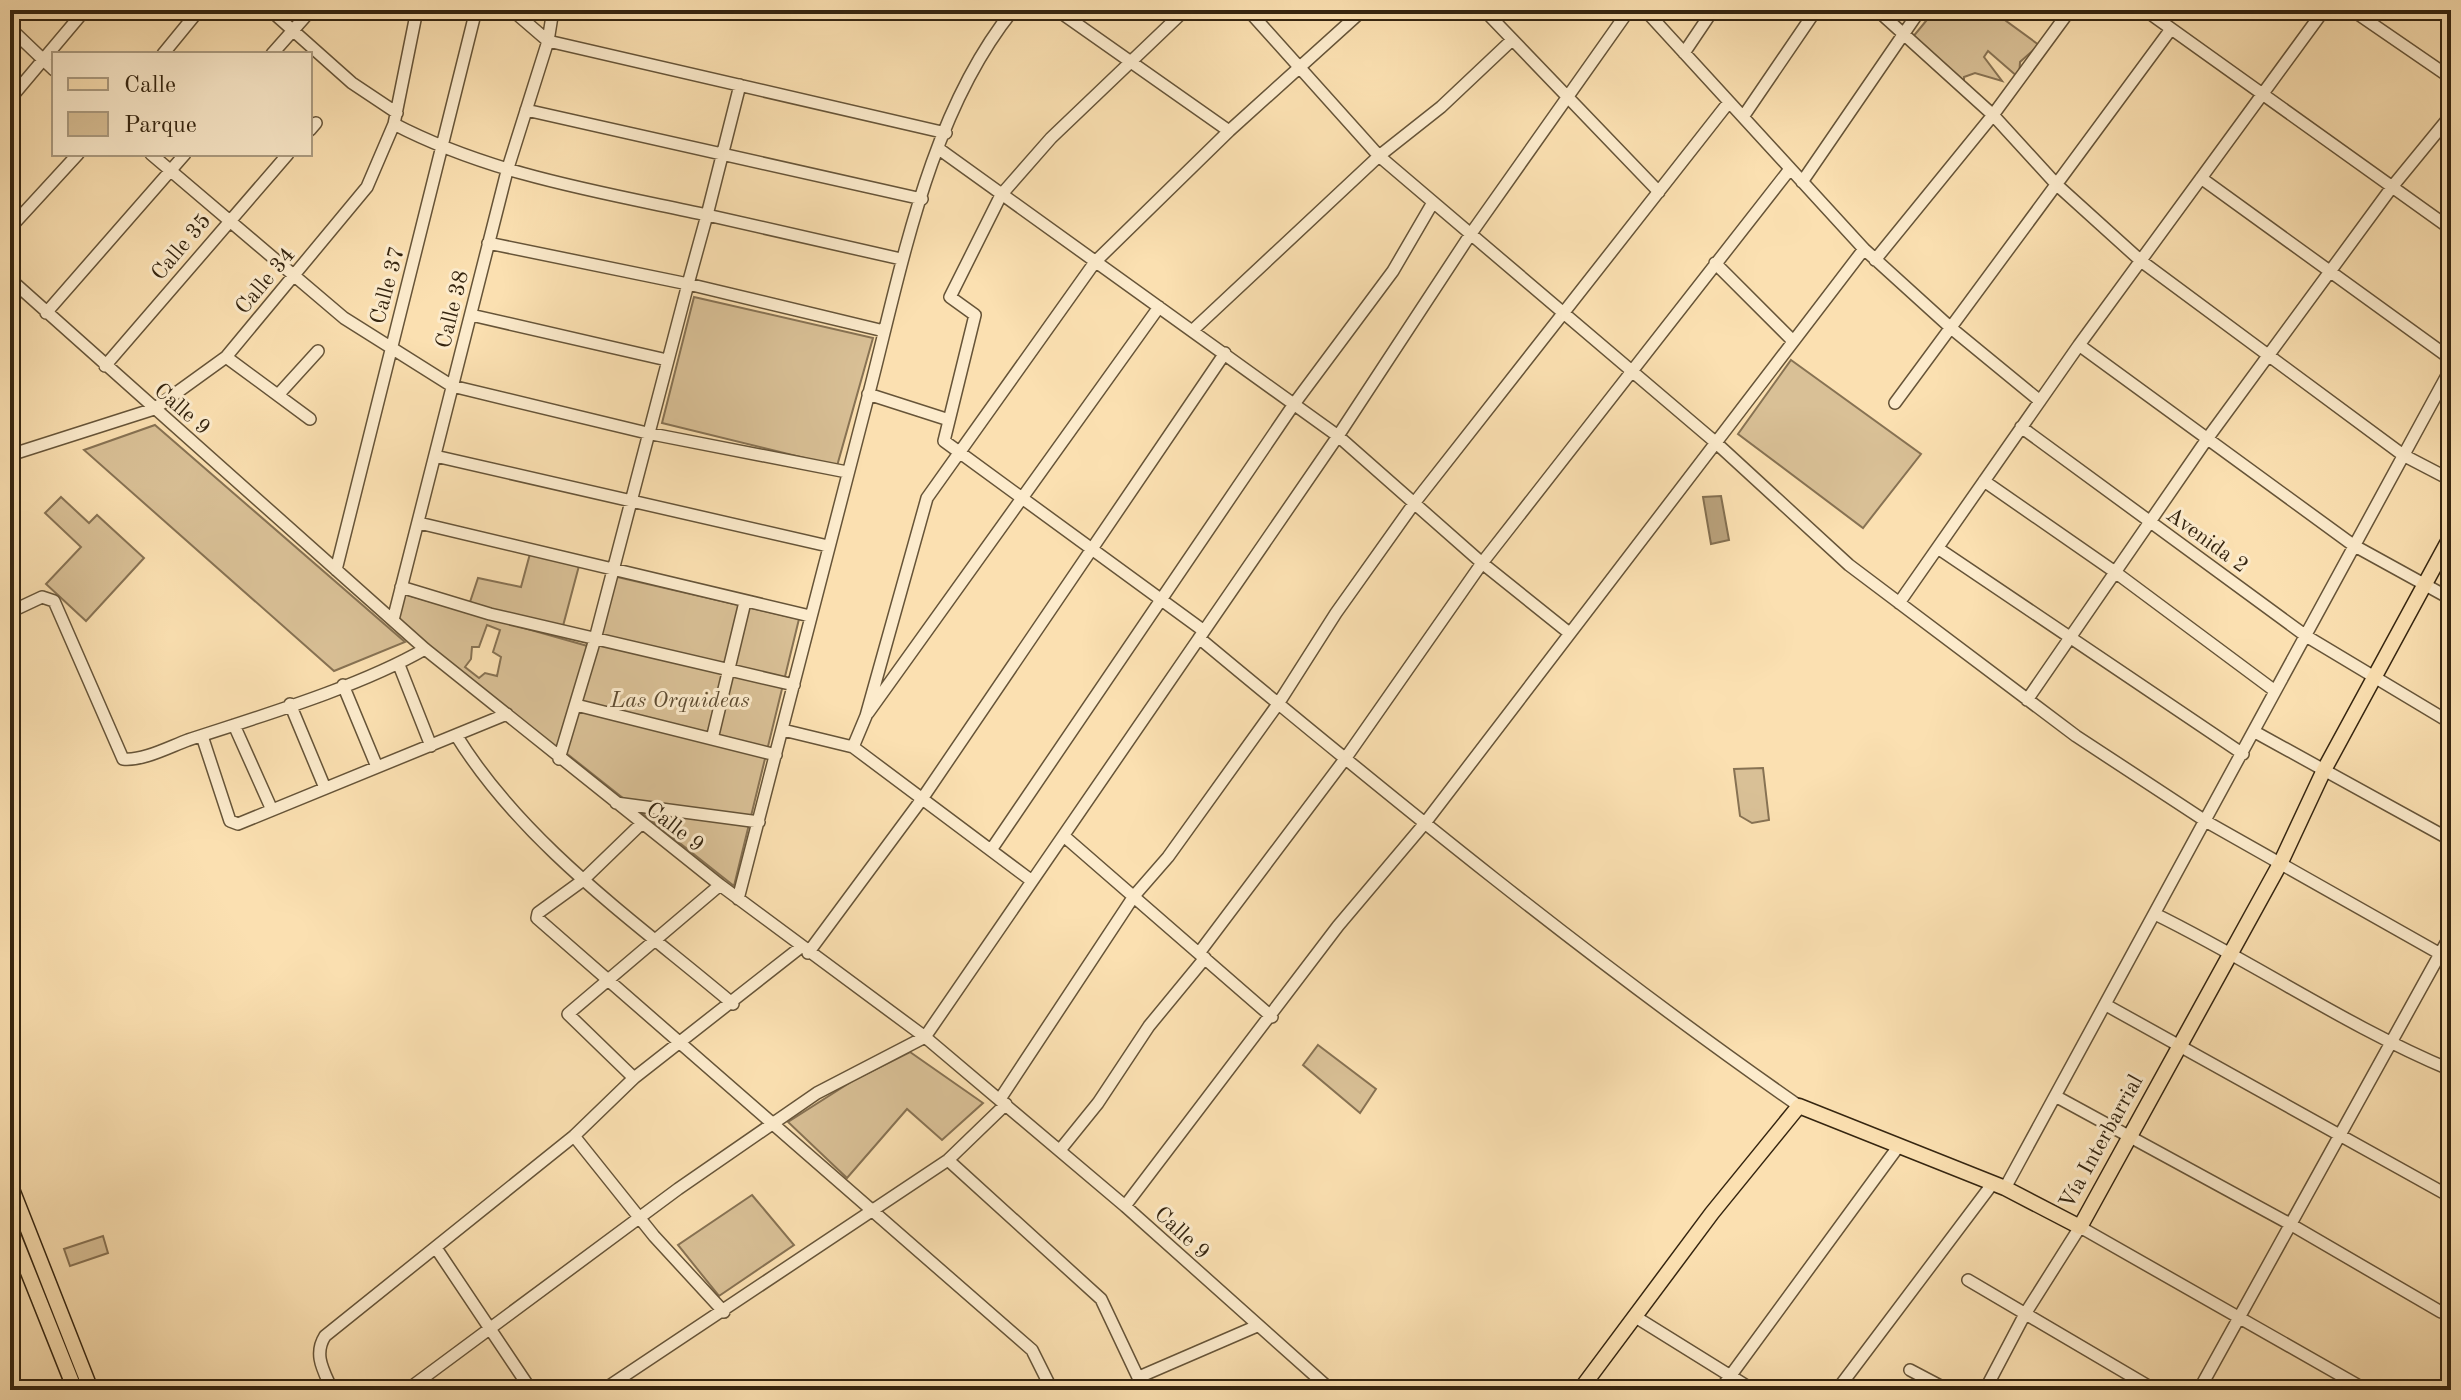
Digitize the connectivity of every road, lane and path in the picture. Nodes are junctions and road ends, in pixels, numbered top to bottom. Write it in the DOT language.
graph roads {
  1 [pos="85,10"];
  2 [pos="199,10"];
  3 [pos="270,10"];
  4 [pos="311,10"];
  5 [pos="417,10"];
  6 [pos="476,10"];
  7 [pos="512,10"];
  8 [pos="553,10"];
  9 [pos="1013,10"];
  10 [pos="1057,10"];
  11 [pos="1185,10"];
  12 [pos="1248,10"];
  13 [pos="1363,10"];
  14 [pos="1484,10"];
  15 [pos="1629,10"];
  16 [pos="1645,10"];
  17 [pos="1713,10"];
  18 [pos="1816,10"];
  19 [pos="1877,10"];
  20 [pos="1920,10"];
  21 [pos="2070,10"];
  22 [pos="2145,10"];
  23 [pos="2324,10"];
  24 [pos="2352,10"];
  25 [pos="10,28"];
  26 [pos="2171,29"];
  27 [pos="292,30"];
  28 [pos="1904,34"];
  29 [pos="1512,40"];
  30 [pos="548,41"];
  31 [pos="165,52"];
  32 [pos="274,52"];
  33 [pos="1684,53"];
  34 [pos="1131,59"];
  35 [pos="44,61"];
  36 [pos="52,68"];
  37 [pos="1300,69"];
  38 [pos="2451,78"];
  39 [pos="740,85"];
  40 [pos="2261,94"];
  41 [pos="1568,97"];
  42 [pos="10,99"];
  43 [pos="1729,102"];
  44 [pos="526,110"];
  45 [pos="1993,115"];
  46 [pos="2451,115"];
  47 [pos="1743,117"];
  48 [pos="396,118"];
  49 [pos="1229,131"];
  50 [pos="946,133"];
  51 [pos="443,149"];
  52 [pos="939,149"];
  53 [pos="722,154"];
  54 [pos="76,156"];
  55 [pos="154,156"];
  56 [pos="183,156"];
  57 [pos="286,156"];
  58 [pos="1379,156"];
  59 [pos="1790,169"];
  60 [pos="171,170"];
  61 [pos="507,171"];
  62 [pos="2201,178"];
  63 [pos="1802,182"];
  64 [pos="2057,185"];
  65 [pos="2392,187"];
  66 [pos="1659,192"];
  67 [pos="1001,195"];
  68 [pos="922,199"];
  69 [pos="1432,204"];
  70 [pos="707,215"];
  71 [pos="229,220"];
  72 [pos="10,228"];
  73 [pos="2451,229"];
  74 [pos="1470,235"];
  75 [pos="488,243"];
  76 [pos="1864,249"];
  77 [pos="901,259"];
  78 [pos="1875,260"];
  79 [pos="2141,261"];
  80 [pos="1095,262"];
  81 [pos="1715,263"];
  82 [pos="2330,271"];
  83 [pos="295,274"];
  84 [pos="10,279"];
  85 [pos="688,284"];
  86 [pos="1159,307"];
  87 [pos="46,313"];
  88 [pos="471,315"];
  89 [pos="1563,316"];
  90 [pos="1951,328"];
  91 [pos="1193,330"];
  92 [pos="884,331"];
  93 [pos="1792,340"];
  94 [pos="2079,345"];
  95 [pos="390,348"];
  96 [pos="318,351"];
  97 [pos="1225,353"];
  98 [pos="2267,356"];
  99 [pos="226,357"];
  100 [pos="2451,359"];
  101 [pos="667,360"];
  102 [pos="105,366"];
  103 [pos="2451,368"];
  104 [pos="1631,372"];
  105 [pos="452,386"];
  106 [pos="868,394"];
  107 [pos="278,395"];
  108 [pos="2040,401"];
  109 [pos="1895,403"];
  110 [pos="1294,404"];
  111 [pos="154,409"];
  112 [pos="310,419"];
  113 [pos="949,420"];
  114 [pos="2021,427"];
  115 [pos="647,433"];
  116 [pos="1338,436"];
  117 [pos="2207,439"];
  118 [pos="1714,441"];
  119 [pos="959,452"];
  120 [pos="10,455"];
  121 [pos="2403,455"];
  122 [pos="435,456"];
  123 [pos="847,472"];
  124 [pos="2451,480"];
  125 [pos="1984,481"];
  126 [pos="1024,498"];
  127 [pos="629,502"];
  128 [pos="1415,502"];
  129 [pos="2151,521"];
  130 [pos="419,523"];
  131 [pos="2451,536"];
  132 [pos="2353,545"];
  133 [pos="828,546"];
  134 [pos="1093,548"];
  135 [pos="1939,549"];
  136 [pos="1482,563"];
  137 [pos="336,570"];
  138 [pos="610,570"];
  139 [pos="2115,572"];
  140 [pos="2424,583"];
  141 [pos="401,587"];
  142 [pos="2451,599"];
  143 [pos="1163,600"];
  144 [pos="745,602"];
  145 [pos="1899,603"];
  146 [pos="10,612"];
  147 [pos="810,616"];
  148 [pos="393,620"];
  149 [pos="1568,632"];
  150 [pos="1202,635"];
  151 [pos="2306,636"];
  152 [pos="2069,637"];
  153 [pos="595,639"];
  154 [pos="425,649"];
  155 [pos="399,665"];
  156 [pos="729,670"];
  157 [pos="2374,678"];
  158 [pos="343,685"];
  159 [pos="794,685"];
  160 [pos="2275,691"];
  161 [pos="2027,700"];
  162 [pos="290,704"];
  163 [pos="1278,704"];
  164 [pos="576,705"];
  165 [pos="507,714"];
  166 [pos="866,716"];
  167 [pos="2451,723"];
  168 [pos="234,725"];
  169 [pos="783,730"];
  170 [pos="2255,732"];
  171 [pos="456,735"];
  172 [pos="202,736"];
  173 [pos="712,739"];
  174 [pos="431,746"];
  175 [pos="853,747"];
  176 [pos="2243,754"];
  177 [pos="776,755"];
  178 [pos="559,759"];
  179 [pos="1345,759"];
  180 [pos="377,767"];
  181 [pos="2324,770"];
  182 [pos="325,788"];
  183 [pos="922,799"];
  184 [pos="613,802"];
  185 [pos="272,810"];
  186 [pos="759,822"];
  187 [pos="2207,822"];
  188 [pos="1425,823"];
  189 [pos="641,824"];
  190 [pos="1065,837"];
  191 [pos="2451,840"];
  192 [pos="991,850"];
  193 [pos="2281,862"];
  194 [pos="582,881"];
  195 [pos="1032,881"];
  196 [pos="720,885"];
  197 [pos="1134,896"];
  198 [pos="738,899"];
  199 [pos="2155,914"];
  200 [pos="2451,934"];
  201 [pos="657,940"];
  202 [pos="804,950"];
  203 [pos="2230,951"];
  204 [pos="1202,955"];
  205 [pos="2445,958"];
  206 [pos="608,979"];
  207 [pos="733,1004"];
  208 [pos="2106,1005"];
  209 [pos="1272,1017"];
  210 [pos="925,1037"];
  211 [pos="682,1043"];
  212 [pos="2177,1045"];
  213 [pos="2390,1045"];
  214 [pos="2451,1070"];
  215 [pos="634,1078"];
  216 [pos="2057,1097"];
  217 [pos="1003,1102"];
  218 [pos="1799,1106"];
  219 [pos="774,1123"];
  220 [pos="2341,1133"];
  221 [pos="574,1136"];
  222 [pos="2130,1136"];
  223 [pos="1898,1147"];
  224 [pos="1060,1150"];
  225 [pos="948,1160"];
  226 [pos="10,1184"];
  227 [pos="1999,1186"];
  228 [pos="2451,1197"];
  229 [pos="1125,1206"];
  230 [pos="874,1209"];
  231 [pos="640,1217"];
  232 [pos="2290,1224"];
  233 [pos="10,1227"];
  234 [pos="2080,1227"];
  235 [pos="436,1248"];
  236 [pos="1968,1280"];
  237 [pos="724,1312"];
  238 [pos="2441,1312"];
  239 [pos="2025,1314"];
  240 [pos="1634,1316"];
  241 [pos="2240,1316"];
  242 [pos="1257,1326"];
  243 [pos="491,1329"];
  244 [pos="1910,1370"];
  245 [pos="1732,1375"];
  246 [pos="1139,1377"];
  247 [pos="2361,1387"];
  248 [pos="1328,1389"];
  249 [pos="75,1390"];
  250 [pos="91,1390"];
  251 [pos="332,1390"];
  252 [pos="407,1390"];
  253 [pos="531,1390"];
  254 [pos="603,1390"];
  255 [pos="1052,1390"];
  256 [pos="1144,1390"];
  257 [pos="1580,1390"];
  258 [pos="1720,1390"];
  259 [pos="1753,1390"];
  260 [pos="1837,1390"];
  261 [pos="1948,1390"];
  262 [pos="1985,1390"];
  263 [pos="2155,1390"];
  264 [pos="2199,1390"];
  1 -- 35 [label="street"];
  2 -- 31 [label="street"];
  3 -- 27 [label="street"];
  4 -- 27 [label="street"];
  5 -- 48 [label="street, Calle 34"];
  6 -- 51 [label="street, Calle 37"];
  7 -- 30 [label="street"];
  8 -- 30 [label="street, Calle 38"];
  9 -- 50 [label="street"];
  10 -- 34 [label="street"];
  11 -- 34 [label="street"];
  12 -- 37 [label="street"];
  13 -- 37 [label="street"];
  14 -- 29 [label="street"];
  15 -- 41 [label="street"];
  16 -- 33 [label="street"];
  17 -- 33 [label="street"];
  18 -- 47 [label="street"];
  19 -- 28 [label="street"];
  20 -- 28 [label="street"];
  21 -- 45 [label="street"];
  22 -- 26 [label="street"];
  23 -- 40 [label="street"];
  24 -- 38 [label="street"];
  25 -- 35 [label="street"];
  26 -- 40 [label="street"];
  26 -- 64 [label="street"];
  27 -- 32 [label="street"];
  27 -- 48 [label="street"];
  28 -- 45 [label="street"];
  28 -- 63 [label="street"];
  29 -- 41 [label="street"];
  29 -- 58 [label="street"];
  30 -- 39 [label="street"];
  30 -- 44 [label="street, Calle 38"];
  33 -- 43 [label="street"];
  34 -- 49 [label="street"];
  34 -- 67 [label="street"];
  35 -- 36 [label="street"];
  35 -- 42 [label="street"];
  37 -- 49 [label="street"];
  37 -- 58 [label="street"];
  39 -- 50 [label="street"];
  39 -- 53 [label="street"];
  40 -- 62 [label="street"];
  40 -- 65 [label="street"];
  41 -- 66 [label="street"];
  41 -- 74 [label="street"];
  43 -- 47 [label="street"];
  43 -- 66 [label="street"];
  44 -- 53 [label="street"];
  44 -- 61 [label="street, Calle 38"];
  45 -- 64 [label="street"];
  45 -- 78 [label="street"];
  46 -- 65 [label="street"];
  47 -- 59 [label="street"];
  48 -- 51 [label="street"];
  48 -- 83 [label="street, Calle 34"];
  49 -- 80 [label="street"];
  50 -- 52 [label="street"];
  51 -- 61 [label="street"];
  51 -- 95 [label="street, Calle 37"];
  52 -- 67 [label="street"];
  52 -- 68 [label="street"];
  53 -- 68 [label="street"];
  53 -- 70 [label="street"];
  54 -- 72 [label="street"];
  55 -- 60 [label="street"];
  56 -- 60 [label="street"];
  57 -- 71 [label="street, Calle 35"];
  58 -- 69 [label="street"];
  58 -- 91 [label="street"];
  59 -- 63 [label="street"];
  59 -- 81 [label="street"];
  60 -- 71 [label="street"];
  60 -- 87 [label="street"];
  61 -- 70 [label="street"];
  61 -- 75 [label="street, Calle 38"];
  62 -- 79 [label="street"];
  62 -- 82 [label="street"];
  63 -- 76 [label="street"];
  64 -- 79 [label="street"];
  64 -- 90 [label="street"];
  65 -- 73 [label="street"];
  65 -- 82 [label="street"];
  66 -- 89 [label="street"];
  67 -- 80 [label="street"];
  67 -- 113 [label="street"];
  68 -- 77 [label="street"];
  69 -- 74 [label="street"];
  69 -- 110 [label="street"];
  70 -- 77 [label="street"];
  70 -- 85 [label="street"];
  71 -- 83 [label="street"];
  71 -- 102 [label="street, Calle 35"];
  74 -- 89 [label="street"];
  74 -- 116 [label="street"];
  75 -- 85 [label="street"];
  75 -- 88 [label="street, Calle 38"];
  76 -- 78 [label="street"];
  76 -- 93 [label="street"];
  77 -- 92 [label="street"];
  78 -- 90 [label="street"];
  79 -- 94 [label="street"];
  79 -- 98 [label="street"];
  80 -- 86 [label="street"];
  80 -- 119 [label="street"];
  81 -- 93 [label="street"];
  81 -- 104 [label="street"];
  82 -- 98 [label="street"];
  82 -- 100 [label="street"];
  83 -- 95 [label="street"];
  83 -- 99 [label="street, Calle 34"];
  84 -- 87 [label="street, Calle 9"];
  85 -- 92 [label="street"];
  85 -- 101 [label="street"];
  86 -- 91 [label="street"];
  86 -- 126 [label="street"];
  87 -- 102 [label="street, Calle 9"];
  88 -- 101 [label="street"];
  88 -- 105 [label="street, Calle 38"];
  89 -- 104 [label="street"];
  89 -- 128 [label="street"];
  90 -- 108 [label="street"];
  90 -- 109 [label="street"];
  91 -- 97 [label="street"];
  92 -- 106 [label="street"];
  93 -- 118 [label="street"];
  94 -- 108 [label="street"];
  94 -- 117 [label="street"];
  95 -- 105 [label="street"];
  95 -- 137 [label="street, Calle 37"];
  96 -- 107 [label="street"];
  97 -- 110 [label="street"];
  97 -- 134 [label="street"];
  98 -- 117 [label="street"];
  98 -- 121 [label="street"];
  99 -- 107 [label="street"];
  99 -- 111 [label="street, Calle 34"];
  101 -- 115 [label="street"];
  102 -- 111 [label="street, Calle 9"];
  103 -- 121 [label="street"];
  104 -- 118 [label="street"];
  104 -- 136 [label="street"];
  105 -- 115 [label="street"];
  105 -- 122 [label="street, Calle 38"];
  106 -- 113 [label="street"];
  106 -- 123 [label="street"];
  107 -- 112 [label="street"];
  108 -- 114 [label="street"];
  110 -- 116 [label="street"];
  110 -- 143 [label="street"];
  111 -- 120 [label="street, Calle 34"];
  111 -- 137 [label="street, Calle 9"];
  113 -- 119 [label="street"];
  114 -- 125 [label="street"];
  114 -- 129 [label="street, Avenida 2"];
  115 -- 123 [label="street"];
  115 -- 127 [label="street"];
  116 -- 128 [label="street"];
  116 -- 150 [label="street"];
  117 -- 129 [label="street"];
  117 -- 132 [label="street"];
  118 -- 145 [label="street"];
  118 -- 149 [label="street"];
  119 -- 126 [label="street"];
  119 -- 166 [label="street"];
  121 -- 124 [label="street"];
  121 -- 132 [label="street"];
  122 -- 127 [label="street"];
  122 -- 130 [label="street, Calle 38"];
  123 -- 133 [label="street"];
  125 -- 135 [label="street"];
  125 -- 139 [label="street"];
  126 -- 134 [label="street"];
  126 -- 166 [label="street"];
  127 -- 133 [label="street"];
  127 -- 138 [label="street"];
  128 -- 136 [label="street"];
  128 -- 163 [label="street"];
  129 -- 139 [label="street"];
  129 -- 151 [label="street, Avenida 2"];
  130 -- 138 [label="street"];
  130 -- 141 [label="street, Calle 38"];
  131 -- 140 [label="main road, Vía Interbarrial"];
  132 -- 140 [label="street"];
  132 -- 151 [label="street"];
  133 -- 147 [label="street"];
  134 -- 143 [label="street"];
  134 -- 183 [label="street"];
  135 -- 145 [label="street"];
  135 -- 152 [label="street"];
  136 -- 149 [label="street"];
  136 -- 179 [label="street"];
  137 -- 148 [label="street, Calle 9"];
  138 -- 144 [label="street"];
  138 -- 153 [label="street"];
  139 -- 152 [label="street"];
  139 -- 160 [label="street"];
  140 -- 142 [label="street"];
  140 -- 157 [label="main road, Vía Interbarrial"];
  141 -- 148 [label="street, Calle 38"];
  141 -- 153 [label="street"];
  143 -- 150 [label="street"];
  143 -- 192 [label="street"];
  144 -- 147 [label="street"];
  144 -- 156 [label="street"];
  145 -- 161 [label="street"];
  146 -- 172 [label="street"];
  147 -- 159 [label="street"];
  148 -- 154 [label="street, Calle 9"];
  149 -- 188 [label="street"];
  150 -- 163 [label="street"];
  150 -- 190 [label="street"];
  151 -- 157 [label="street, Avenida 2"];
  151 -- 160 [label="street"];
  152 -- 161 [label="street"];
  152 -- 176 [label="street"];
  153 -- 156 [label="street"];
  153 -- 164 [label="street"];
  154 -- 155 [label="street"];
  154 -- 165 [label="street, Calle 9"];
  155 -- 158 [label="street"];
  155 -- 174 [label="street"];
  156 -- 159 [label="street"];
  156 -- 173 [label="street"];
  157 -- 167 [label="street, Avenida 2"];
  157 -- 181 [label="main road, Vía Interbarrial"];
  158 -- 162 [label="street"];
  158 -- 180 [label="street"];
  159 -- 169 [label="street"];
  160 -- 170 [label="street"];
  161 -- 187 [label="street"];
  162 -- 168 [label="street"];
  162 -- 182 [label="street"];
  163 -- 179 [label="street"];
  163 -- 197 [label="street"];
  164 -- 173 [label="street"];
  164 -- 178 [label="street"];
  165 -- 171 [label="street"];
  165 -- 178 [label="street, Calle 9"];
  166 -- 175 [label="street"];
  168 -- 172 [label="street"];
  168 -- 185 [label="street"];
  169 -- 175 [label="street"];
  169 -- 177 [label="street"];
  170 -- 176 [label="street"];
  170 -- 181 [label="street"];
  171 -- 174 [label="street"];
  171 -- 194 [label="street"];
  172 -- 185 [label="street"];
  173 -- 177 [label="street"];
  174 -- 180 [label="street"];
  175 -- 183 [label="street"];
  176 -- 187 [label="street"];
  177 -- 186 [label="street"];
  178 -- 184 [label="street, Calle 9"];
  179 -- 188 [label="street"];
  179 -- 204 [label="street"];
  180 -- 182 [label="street"];
  181 -- 191 [label="street"];
  181 -- 193 [label="main road, Vía Interbarrial"];
  182 -- 185 [label="street"];
  183 -- 192 [label="street"];
  183 -- 202 [label="street"];
  184 -- 186 [label="street"];
  184 -- 189 [label="street, Calle 9"];
  186 -- 198 [label="street"];
  187 -- 193 [label="street"];
  187 -- 199 [label="street"];
  188 -- 209 [label="street"];
  188 -- 218 [label="street"];
  189 -- 194 [label="street"];
  189 -- 196 [label="street, Calle 9"];
  190 -- 195 [label="street"];
  190 -- 197 [label="street"];
  192 -- 195 [label="street"];
  193 -- 203 [label="main road, Vía Interbarrial"];
  193 -- 205 [label="street"];
  194 -- 201 [label="street"];
  194 -- 206 [label="street"];
  195 -- 210 [label="street"];
  196 -- 198 [label="street, Calle 9"];
  196 -- 201 [label="street"];
  197 -- 204 [label="street"];
  197 -- 217 [label="street"];
  198 -- 202 [label="street, Calle 9"];
  199 -- 203 [label="street"];
  199 -- 208 [label="street"];
  200 -- 205 [label="street"];
  201 -- 206 [label="street"];
  201 -- 207 [label="street"];
  202 -- 207 [label="street"];
  202 -- 210 [label="street, Calle 9"];
  203 -- 212 [label="main road, Vía Interbarrial"];
  203 -- 213 [label="street"];
  204 -- 209 [label="street"];
  204 -- 224 [label="street"];
  205 -- 213 [label="street"];
  206 -- 211 [label="street"];
  206 -- 215 [label="street"];
  207 -- 211 [label="street"];
  208 -- 212 [label="street"];
  208 -- 216 [label="street"];
  209 -- 229 [label="street"];
  210 -- 217 [label="street, Calle 9"];
  210 -- 219 [label="street"];
  211 -- 215 [label="street"];
  211 -- 219 [label="street"];
  212 -- 220 [label="street"];
  212 -- 222 [label="main road, Vía Interbarrial"];
  213 -- 214 [label="street"];
  213 -- 220 [label="street"];
  215 -- 221 [label="street"];
  216 -- 222 [label="street"];
  216 -- 227 [label="street"];
  217 -- 224 [label="street, Calle 9"];
  217 -- 225 [label="street"];
  218 -- 223 [label="main road, Vía Interbarrial"];
  218 -- 240 [label="main road"];
  219 -- 230 [label="street"];
  219 -- 231 [label="street"];
  220 -- 228 [label="street"];
  220 -- 232 [label="street"];
  221 -- 231 [label="street"];
  221 -- 235 [label="street"];
  222 -- 232 [label="street"];
  222 -- 234 [label="main road, Vía Interbarrial"];
  223 -- 227 [label="main road, Vía Interbarrial"];
  223 -- 245 [label="street"];
  224 -- 229 [label="street, Calle 9"];
  225 -- 230 [label="street"];
  225 -- 246 [label="street"];
  226 -- 250 [label="main road"];
  227 -- 234 [label="main road, Vía Interbarrial"];
  227 -- 260 [label="street"];
  229 -- 242 [label="street, Calle 9"];
  230 -- 237 [label="street"];
  230 -- 255 [label="street"];
  231 -- 237 [label="street"];
  231 -- 243 [label="street"];
  232 -- 238 [label="street"];
  232 -- 241 [label="street"];
  233 -- 249 [label="main road"];
  234 -- 239 [label="street"];
  234 -- 241 [label="street"];
  235 -- 243 [label="street"];
  235 -- 251 [label="street"];
  236 -- 239 [label="street"];
  237 -- 254 [label="street"];
  239 -- 262 [label="street"];
  239 -- 263 [label="street"];
  240 -- 245 [label="street"];
  240 -- 257 [label="main road"];
  241 -- 247 [label="street"];
  241 -- 264 [label="street"];
  242 -- 246 [label="street"];
  242 -- 248 [label="street, Calle 9"];
  243 -- 252 [label="street"];
  243 -- 253 [label="street"];
  244 -- 261 [label="street"];
  245 -- 258 [label="street"];
  245 -- 259 [label="street"];
  246 -- 256 [label="street"];
}
